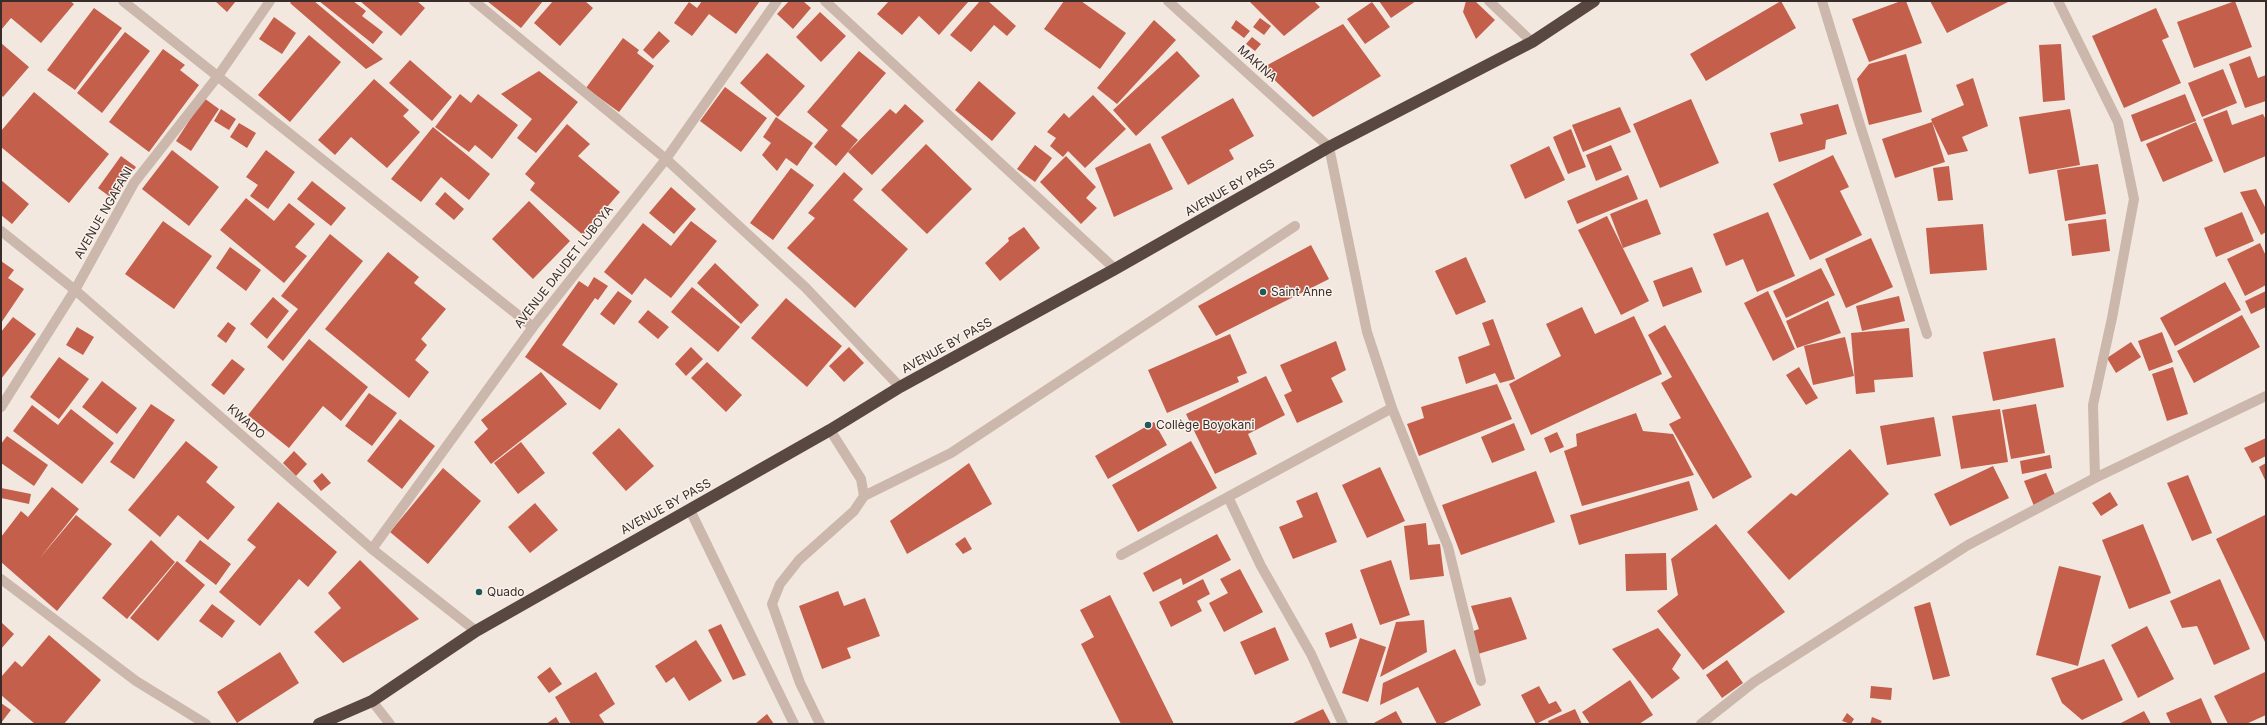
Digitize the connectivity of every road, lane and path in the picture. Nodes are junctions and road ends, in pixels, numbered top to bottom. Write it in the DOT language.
graph roads {
  1 [pos="124,1"];
  2 [pos="270,1"];
  3 [pos="474,1"];
  4 [pos="777,1"];
  5 [pos="825,1"];
  6 [pos="1168,1"];
  7 [pos="1489,1"];
  8 [pos="1594,1"];
  9 [pos="1822,1"];
  10 [pos="2058,1"];
  11 [pos="1532,42"];
  12 [pos="218,76"];
  13 [pos="1329,146"];
  14 [pos="666,159"];
  15 [pos="1295,226"];
  16 [pos="1,231"];
  17 [pos="1115,269"];
  18 [pos="75,290"];
  19 [pos="533,327"];
  20 [pos="1927,334"];
  21 [pos="900,387"];
  22 [pos="2266,396"];
  23 [pos="1,408"];
  24 [pos="1392,408"];
  25 [pos="830,430"];
  26 [pos="2095,478"];
  27 [pos="864,496"];
  28 [pos="1228,497"];
  29 [pos="690,510"];
  30 [pos="372,549"];
  31 [pos="1121,555"];
  32 [pos="1,580"];
  33 [pos="476,631"];
  34 [pos="1481,681"];
  35 [pos="372,701"];
  36 [pos="206,724"];
  37 [pos="319,724"];
  38 [pos="390,724"];
  39 [pos="794,724"];
  40 [pos="820,724"];
  41 [pos="1343,724"];
  42 [pos="1701,724"];
  1 -- 12 [label="street"];
  2 -- 12 [label="street, AVENUE NGAFANI"];
  3 -- 14 [label="street"];
  4 -- 14 [label="street, AVENUE DAUDET LUBOYA"];
  5 -- 17 [label="street"];
  6 -- 13 [label="street, MAKINA"];
  7 -- 11 [label="street"];
  8 -- 11 [label="highway, AVENUE BY PASS"];
  9 -- 20 [label="street"];
  10 -- 26 [label="street"];
  11 -- 13 [label="highway, AVENUE BY PASS"];
  12 -- 18 [label="street, AVENUE NGAFANI"];
  12 -- 19 [label="street"];
  13 -- 17 [label="highway, AVENUE BY PASS"];
  13 -- 24 [label="street"];
  14 -- 19 [label="street, AVENUE DAUDET LUBOYA"];
  14 -- 21 [label="street"];
  15 -- 27 [label="street"];
  16 -- 18 [label="street, KWADO"];
  17 -- 21 [label="highway, AVENUE BY PASS"];
  18 -- 23 [label="street, AVENUE NGAFANI"];
  18 -- 30 [label="street, KWADO"];
  19 -- 30 [label="street, AVENUE DAUDET LUBOYA"];
  21 -- 25 [label="highway, AVENUE BY PASS"];
  22 -- 26 [label="street"];
  24 -- 28 [label="street"];
  24 -- 34 [label="street"];
  25 -- 27 [label="street"];
  25 -- 29 [label="highway, AVENUE BY PASS"];
  26 -- 42 [label="street"];
  27 -- 40 [label="street"];
  28 -- 31 [label="street"];
  28 -- 41 [label="street"];
  29 -- 33 [label="highway, AVENUE BY PASS"];
  29 -- 39 [label="street"];
  30 -- 33 [label="street, KWADO"];
  32 -- 36 [label="street"];
  33 -- 35 [label="highway, AVENUE BY PASS"];
  35 -- 37 [label="highway, AVENUE BY PASS"];
  35 -- 38 [label="street"];
}
